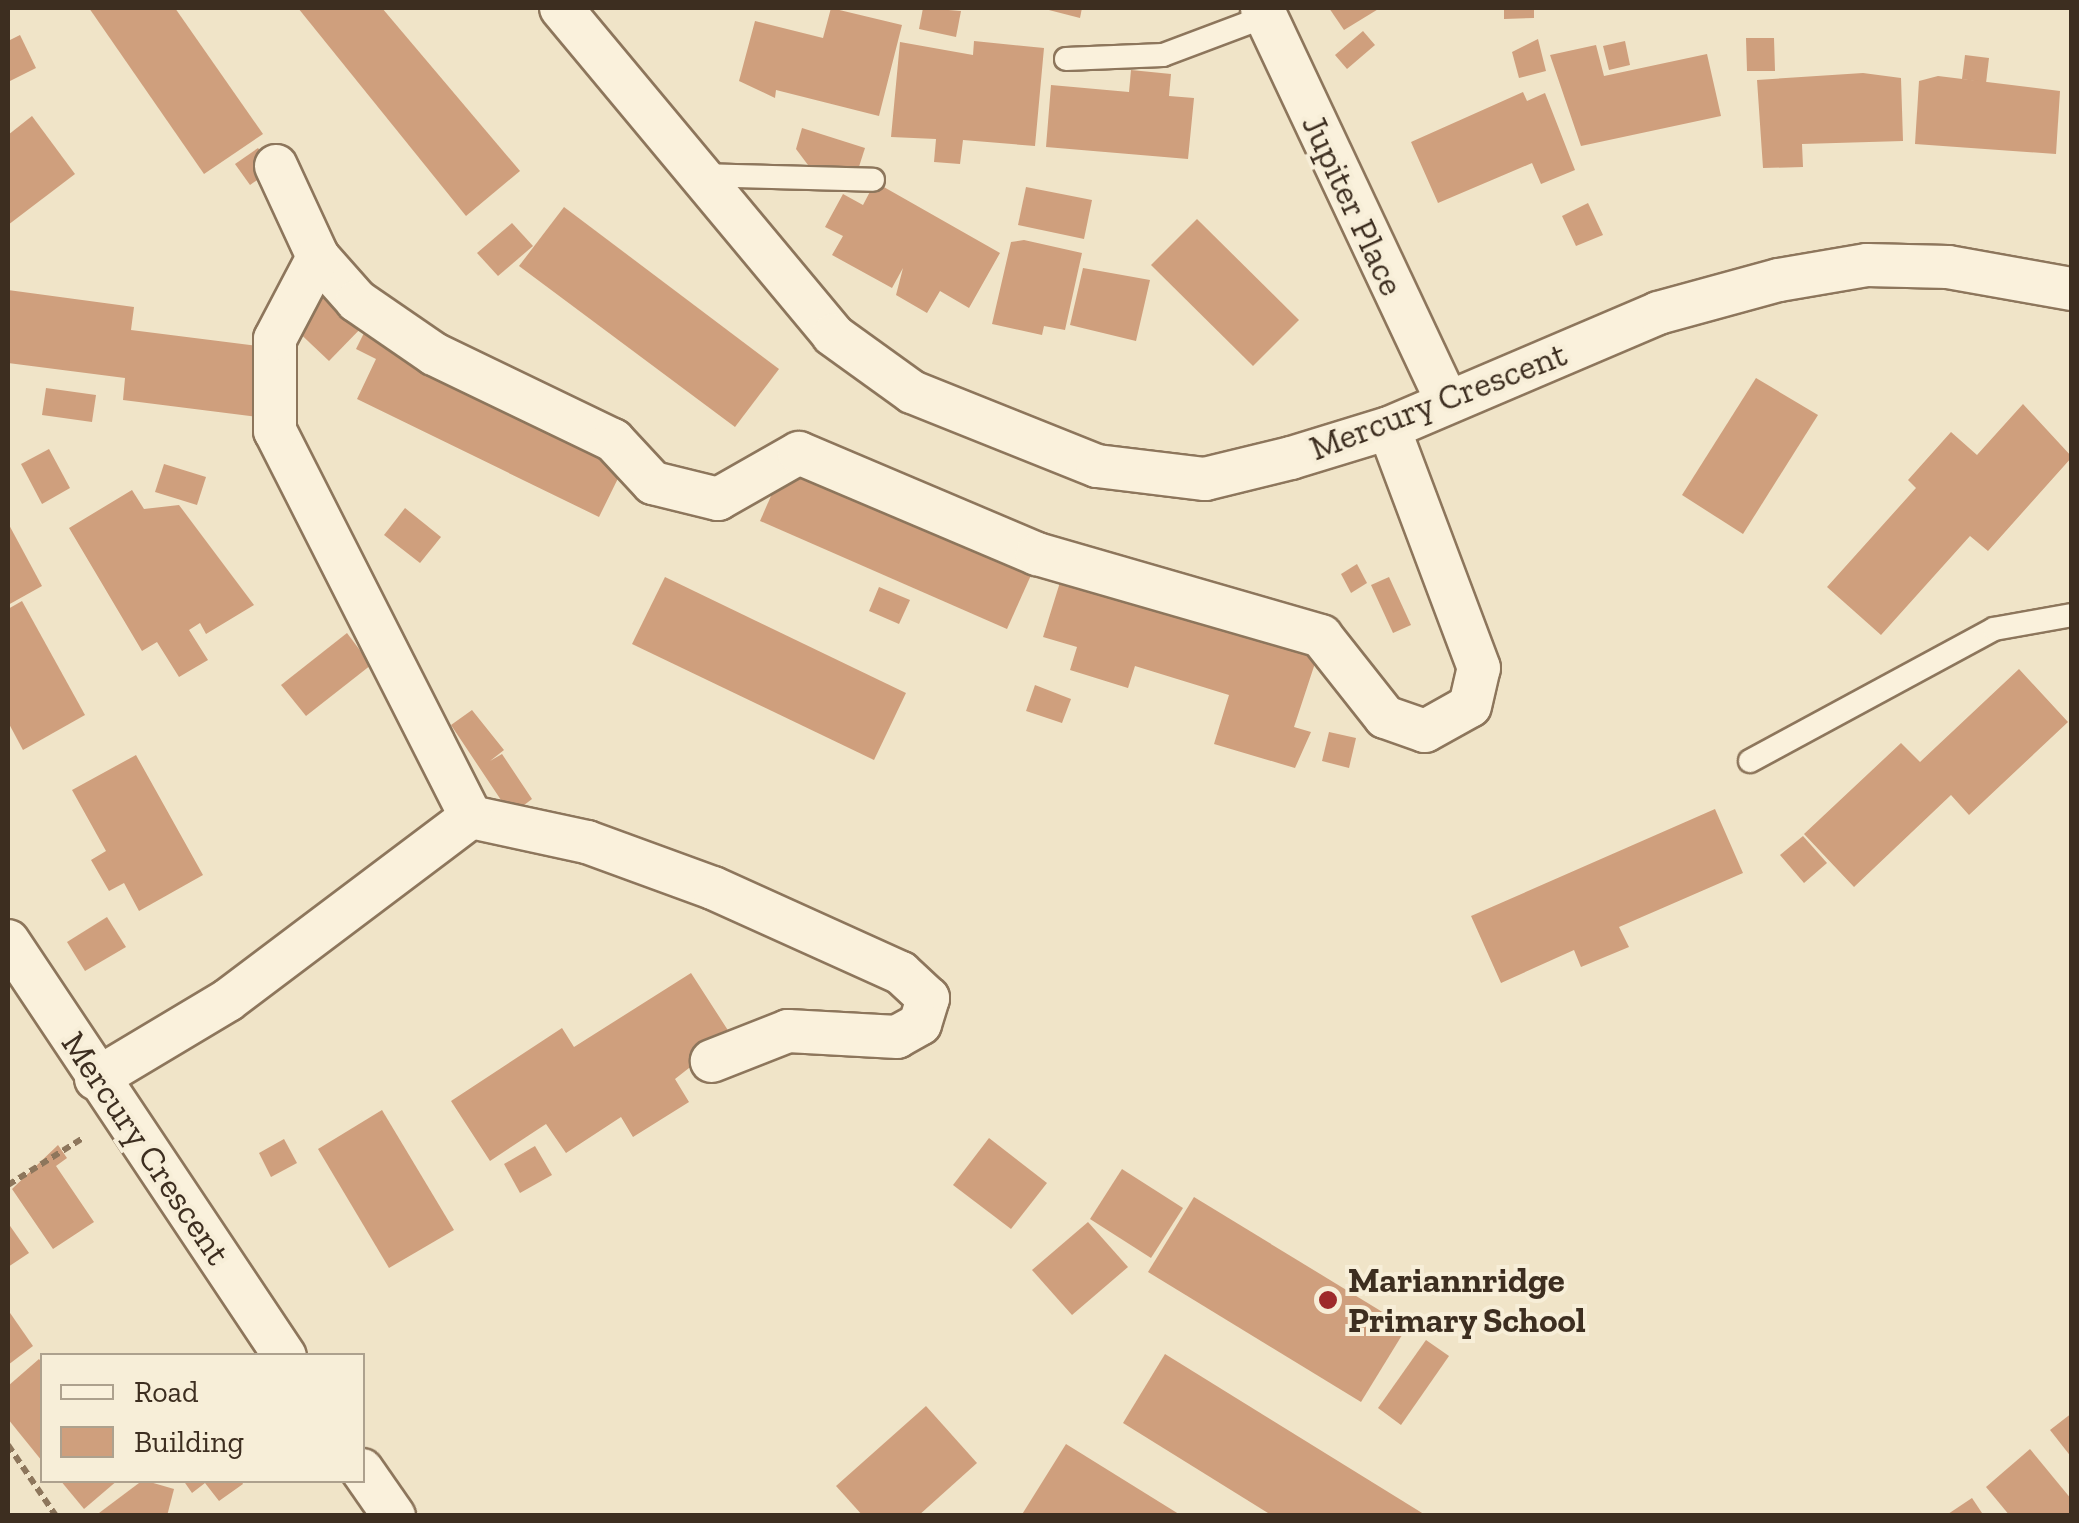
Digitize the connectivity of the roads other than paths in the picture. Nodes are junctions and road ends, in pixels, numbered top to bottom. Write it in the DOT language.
graph roads {
  1 [pos="561,8"];
  2 [pos="1263,12"];
  3 [pos="1066,59"];
  4 [pos="276,166"];
  5 [pos="699,175"];
  6 [pos="873,180"];
  7 [pos="318,258"];
  8 [pos="2072,289"];
  9 [pos="1447,402"];
  10 [pos="1389,428"];
  11 [pos="2072,615"];
  12 [pos="1750,761"];
  13 [pos="471,817"];
  14 [pos="8,941"];
  15 [pos="712,1061"];
  16 [pos="96,1079"];
  17 [pos="283,1353"];
  18 [pos="365,1474"];
  19 [pos="394,1516"];
  1 -- 5 [label="street, Mercury Crescent"];
  2 -- 3 [label="lane"];
  2 -- 9 [label="street, Jupiter Place"];
  4 -- 7 [label="street"];
  5 -- 6 [label="lane"];
  5 -- 10 [label="street, Mercury Crescent"];
  7 -- 10 [label="street"];
  7 -- 13 [label="street"];
  8 -- 9 [label="street, Mercury Crescent"];
  9 -- 10 [label="street, Mercury Crescent"];
  11 -- 12 [label="lane"];
  13 -- 15 [label="street"];
  13 -- 16 [label="street"];
  14 -- 16 [label="street, Mercury Crescent"];
  16 -- 17 [label="street, Mercury Crescent"];
  18 -- 19 [label="street"];
}
